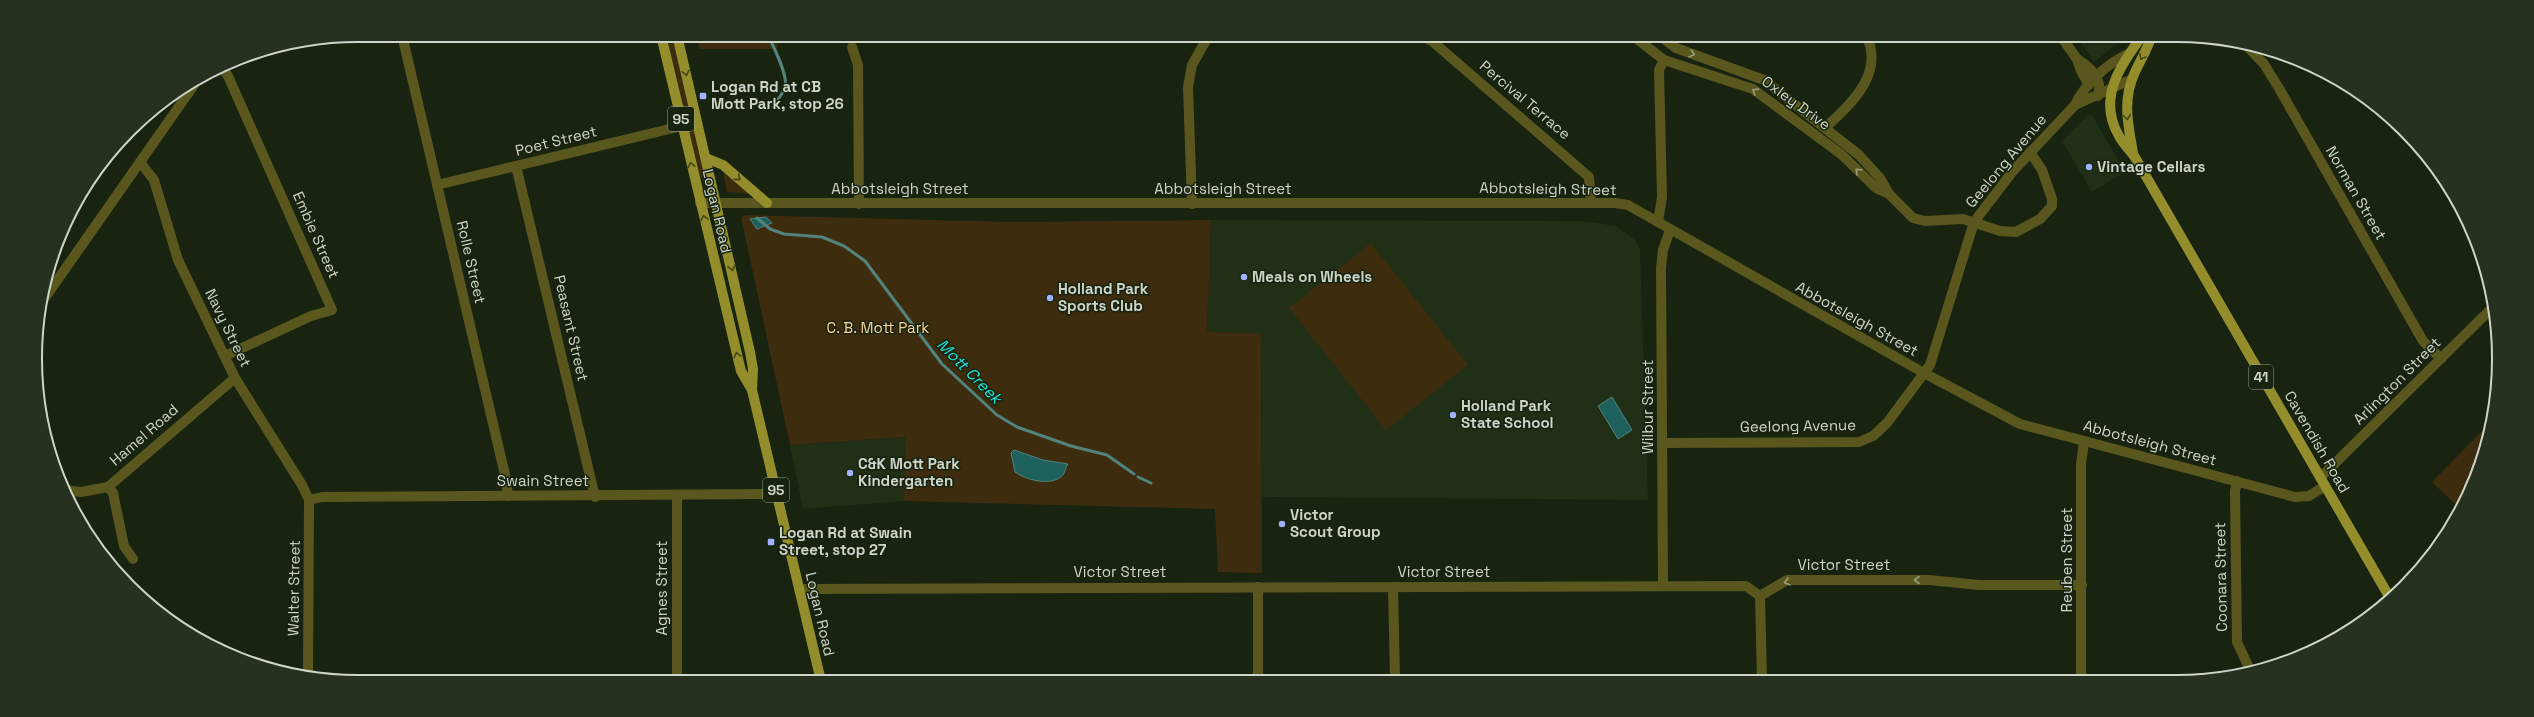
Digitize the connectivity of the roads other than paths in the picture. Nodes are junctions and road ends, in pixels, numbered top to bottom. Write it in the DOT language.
graph roads {
  1 [pos="404,42"];
  2 [pos="663,42"];
  3 [pos="679,42"];
  4 [pos="1205,42"];
  5 [pos="1433,42"];
  6 [pos="1641,42"];
  7 [pos="1668,42"];
  8 [pos="1870,42"];
  9 [pos="2065,42"];
  10 [pos="2138,42"];
  11 [pos="2149,42"];
  12 [pos="852,47"];
  13 [pos="2252,52"];
  14 [pos="2130,53"];
  15 [pos="2077,59"];
  16 [pos="1664,60"];
  17 [pos="225,72"];
  18 [pos="2097,77"];
  19 [pos="2132,79"];
  20 [pos="2089,85"];
  21 [pos="2111,89"];
  22 [pos="190,90"];
  23 [pos="2098,96"];
  24 [pos="2075,105"];
  25 [pos="682,126"];
  26 [pos="1826,127"];
  27 [pos="2030,152"];
  28 [pos="2134,155"];
  29 [pos="706,158"];
  30 [pos="140,162"];
  31 [pos="516,166"];
  32 [pos="437,185"];
  33 [pos="1889,194"];
  34 [pos="700,203"];
  35 [pos="717,203"];
  36 [pos="767,203"];
  37 [pos="1591,203"];
  38 [pos="859,204"];
  39 [pos="1192,204"];
  40 [pos="1658,222"];
  41 [pos="1974,222"];
  42 [pos="1670,230"];
  43 [pos="49,291"];
  44 [pos="2488,312"];
  45 [pos="225,356"];
  46 [pos="2441,359"];
  47 [pos="1924,373"];
  48 [pos="235,378"];
  49 [pos="752,390"];
  50 [pos="2084,442"];
  51 [pos="1663,443"];
  52 [pos="2237,481"];
  53 [pos="2323,482"];
  54 [pos="108,487"];
  55 [pos="71,491"];
  56 [pos="776,494"];
  57 [pos="677,495"];
  58 [pos="508,496"];
  59 [pos="595,497"];
  60 [pos="309,500"];
  61 [pos="133,559"];
  62 [pos="2082,584"];
  63 [pos="1663,586"];
  64 [pos="1258,587"];
  65 [pos="1393,587"];
  66 [pos="798,589"];
  67 [pos="2387,593"];
  68 [pos="1760,596"];
  69 [pos="2248,666"];
  70 [pos="308,671"];
  71 [pos="678,675"];
  72 [pos="820,675"];
  73 [pos="1258,675"];
  74 [pos="1395,675"];
  75 [pos="1762,675"];
  76 [pos="2081,675"];
  1 -- 32 [label="street, Rolle Street"];
  2 -- 25 [label="main road, Logan Road / 95"];
  3 -- 29 [label="main road, Logan Road / 95, one-way"];
  4 -- 39 [label="street"];
  5 -- 37 [label="street, Percival Terrace"];
  6 -- 16 [label="street, Oxley Drive"];
  7 -- 26 [label="street, Oxley Drive, one-way"];
  8 -- 26 [label="street"];
  9 -- 15 [label="street"];
  10 -- 14 [label="main road, Cavendish Road / 41"];
  11 -- 19 [label="main road, Cavendish Road / 41, one-way"];
  12 -- 38 [label="street"];
  13 -- 46 [label="street, Norman Street"];
  14 -- 18 [label="street, Geelong Avenue"];
  14 -- 21 [label="main road, Cavendish Road / 41"];
  15 -- 18 [label="street"];
  15 -- 20 [label="street"];
  33 -- 16 [label="street, Oxley Drive, one-way"];
  16 -- 40 [label="street"];
  17 -- 45 [label="street, Embie Street"];
  18 -- 20 [label="street, Geelong Avenue"];
  18 -- 23 [label="street"];
  19 -- 21 [label="street, Geelong Avenue"];
  19 -- 28 [label="main road, Cavendish Road / 41, one-way"];
  20 -- 24 [label="street, Geelong Avenue"];
  21 -- 23 [label="street, Geelong Avenue"];
  21 -- 28 [label="main road, Cavendish Road / 41"];
  22 -- 30 [label="street"];
  23 -- 24 [label="street, Geelong Avenue"];
  24 -- 27 [label="street, Geelong Avenue"];
  25 -- 31 [label="street, Poet Street"];
  34 -- 25 [label="main road, Logan Road / 95, one-way"];
  26 -- 33 [label="street, Oxley Drive"];
  27 -- 41 [label="street, Geelong Avenue"];
  27 -- 41 [label="street, Oxley Drive"];
  28 -- 53 [label="main road, Cavendish Road / 41"];
  29 -- 35 [label="main road, Logan Road / 95"];
  29 -- 36 [label="main road, one-way"];
  30 -- 43 [label="street"];
  30 -- 45 [label="street, Navy Street"];
  31 -- 32 [label="street, Poet Street"];
  31 -- 59 [label="street, Peasant Street"];
  32 -- 58 [label="street, Rolle Street"];
  33 -- 41 [label="street, Oxley Drive"];
  34 -- 35 [label="street, Abbotsleigh Street"];
  49 -- 34 [label="main road, Logan Road / 95, one-way"];
  35 -- 36 [label="street, Abbotsleigh Street"];
  35 -- 49 [label="main road, Logan Road / 95, one-way"];
  36 -- 38 [label="street, Abbotsleigh Street"];
  37 -- 39 [label="street, Abbotsleigh Street"];
  37 -- 40 [label="street, Abbotsleigh Street"];
  38 -- 39 [label="street, Abbotsleigh Street"];
  40 -- 42 [label="street, Abbotsleigh Street"];
  41 -- 47 [label="street, Geelong Avenue"];
  42 -- 47 [label="street, Abbotsleigh Street"];
  42 -- 51 [label="street, Wilbur Street"];
  44 -- 46 [label="street, Arlington Street"];
  45 -- 48 [label="street, Navy Street"];
  46 -- 53 [label="street, Arlington Street"];
  47 -- 50 [label="street, Abbotsleigh Street"];
  47 -- 51 [label="street, Geelong Avenue"];
  48 -- 54 [label="street, Hamel Road"];
  48 -- 60 [label="street, Navy Street"];
  49 -- 56 [label="main road, Logan Road / 95"];
  50 -- 52 [label="street, Abbotsleigh Street"];
  50 -- 62 [label="street, Reuben Street"];
  51 -- 63 [label="street, Wilbur Street"];
  52 -- 53 [label="street, Abbotsleigh Street"];
  52 -- 69 [label="street, Coonara Street"];
  53 -- 67 [label="main road, Cavendish Road / 41"];
  54 -- 55 [label="street, Hamel Road"];
  54 -- 61 [label="street"];
  56 -- 57 [label="street, Swain Street"];
  56 -- 66 [label="main road, Logan Road / 95"];
  57 -- 59 [label="street, Swain Street"];
  57 -- 71 [label="street, Agnes Street"];
  58 -- 59 [label="street, Swain Street"];
  58 -- 60 [label="street, Swain Street"];
  60 -- 70 [label="street, Walter Street"];
  62 -- 68 [label="street, Victor Street, one-way"];
  62 -- 76 [label="street, Reuben Street"];
  63 -- 65 [label="street, Victor Street"];
  63 -- 68 [label="street, Victor Street"];
  64 -- 65 [label="street, Victor Street"];
  64 -- 66 [label="street, Victor Street"];
  64 -- 73 [label="street"];
  65 -- 74 [label="street"];
  66 -- 72 [label="main road, Logan Road / 95"];
  68 -- 75 [label="street"];
}
